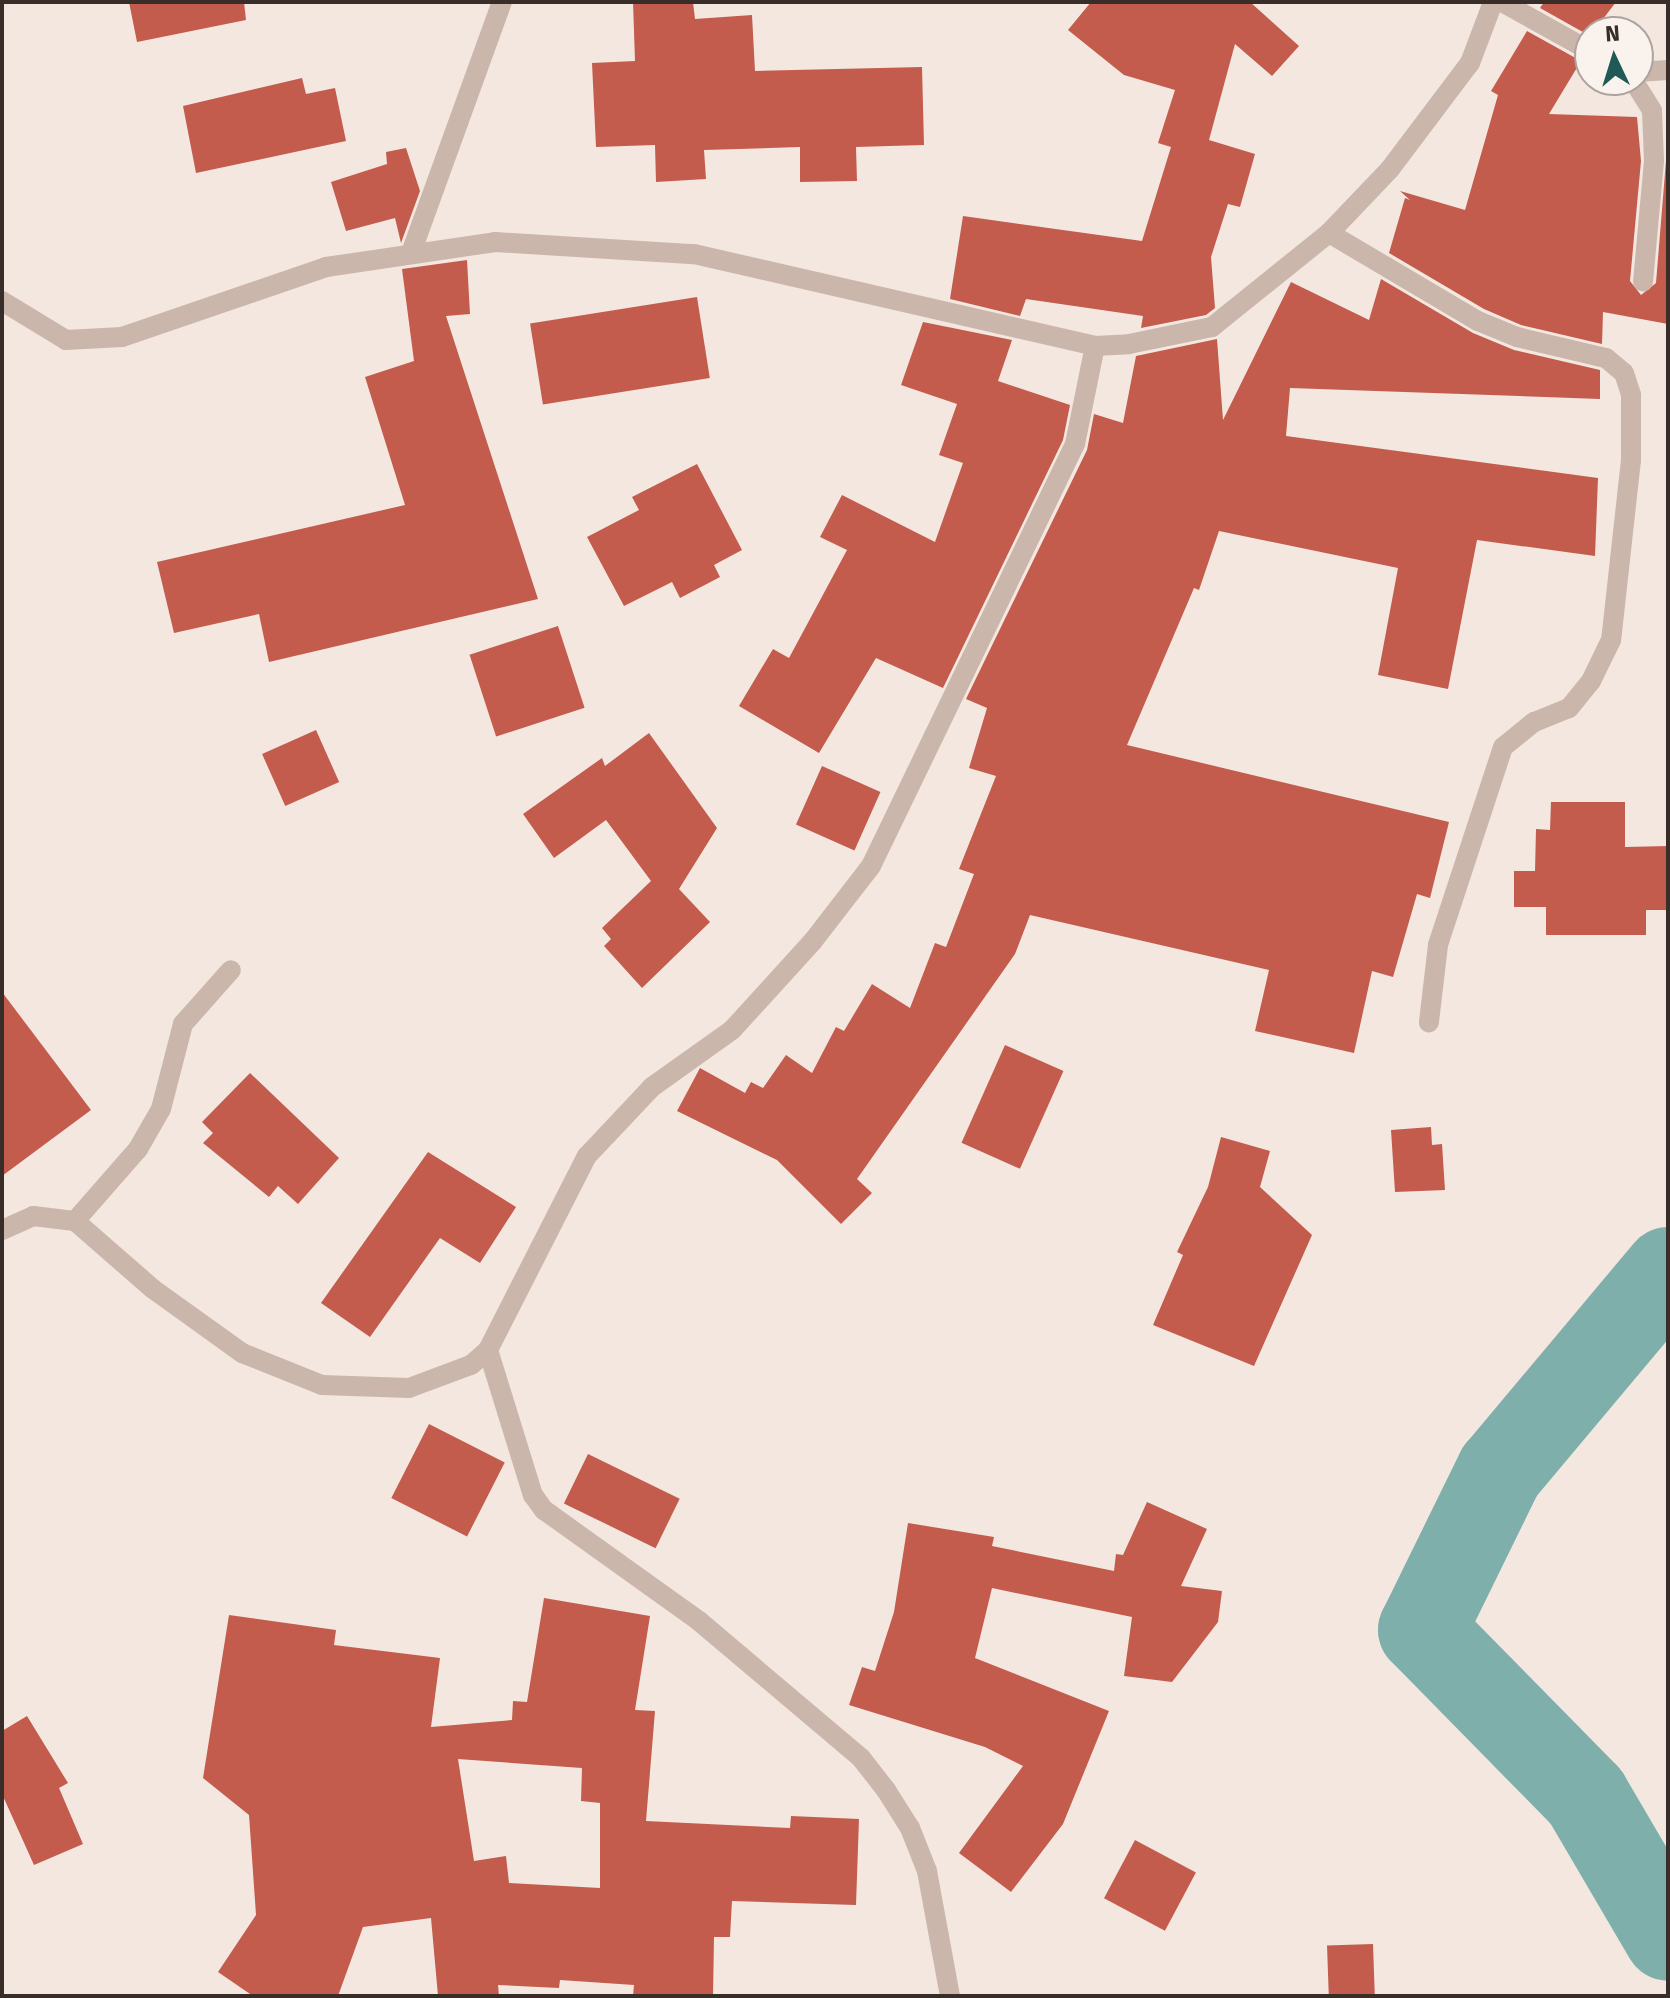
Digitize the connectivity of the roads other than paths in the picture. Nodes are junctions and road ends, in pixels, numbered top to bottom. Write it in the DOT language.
graph roads {
  1 [pos="502,2"];
  2 [pos="1493,2"];
  3 [pos="1502,2"];
  4 [pos="1574,42"];
  5 [pos="1643,96"];
  6 [pos="1329,233"];
  7 [pos="411,253"];
  8 [pos="1643,282"];
  9 [pos="2,301"];
  10 [pos="1095,346"];
  11 [pos="231,970"];
  12 [pos="1429,1022"];
  13 [pos="75,1221"];
  14 [pos="2,1230"];
  15 [pos="488,1350"];
  16 [pos="950,1996"];
  1 -- 7 [label="street"];
  2 -- 6 [label="street"];
  3 -- 4 [label="street"];
  5 -- 8 [label="street"];
  6 -- 10 [label="street"];
  6 -- 12 [label="street"];
  7 -- 9 [label="street"];
  7 -- 10 [label="street"];
  10 -- 15 [label="street"];
  11 -- 13 [label="street"];
  13 -- 14 [label="street"];
  13 -- 15 [label="street"];
  15 -- 16 [label="street"];
}
